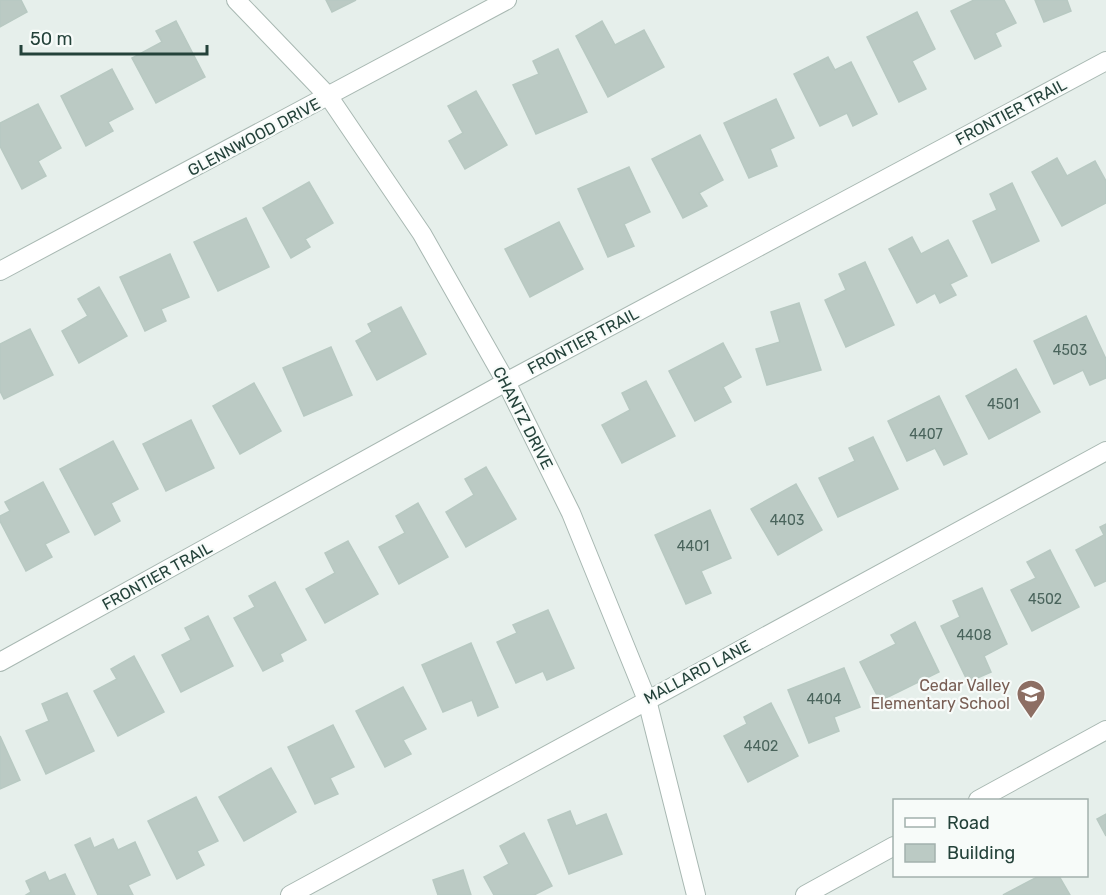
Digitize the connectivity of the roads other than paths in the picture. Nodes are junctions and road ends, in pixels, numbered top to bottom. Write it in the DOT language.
graph roads {
  1 [pos="236,0"];
  2 [pos="507,0"];
  3 [pos="1106,61"];
  4 [pos="329,97"];
  5 [pos="0,271"];
  6 [pos="506,382"];
  7 [pos="1106,451"];
  8 [pos="0,662"];
  9 [pos="647,700"];
  10 [pos="1106,730"];
  11 [pos="982,799"];
  12 [pos="893,847"];
  13 [pos="830,889"];
  14 [pos="290,895"];
  15 [pos="696,895"];
  16 [pos="805,895"];
  1 -- 4 [label="street, CHANTZ DRIVE"];
  2 -- 4 [label="street, GLENNWOOD DRIVE"];
  3 -- 6 [label="street, FRONTIER TRAIL"];
  4 -- 5 [label="street, GLENNWOOD DRIVE"];
  4 -- 6 [label="street, CHANTZ DRIVE"];
  6 -- 8 [label="street, FRONTIER TRAIL"];
  6 -- 9 [label="street, CHANTZ DRIVE"];
  7 -- 9 [label="street, MALLARD LANE"];
  9 -- 14 [label="street, MALLARD LANE"];
  9 -- 15 [label="street, CHANTZ DRIVE"];
  10 -- 11 [label="street"];
  12 -- 13 [label="street"];
  13 -- 16 [label="street"];
}
